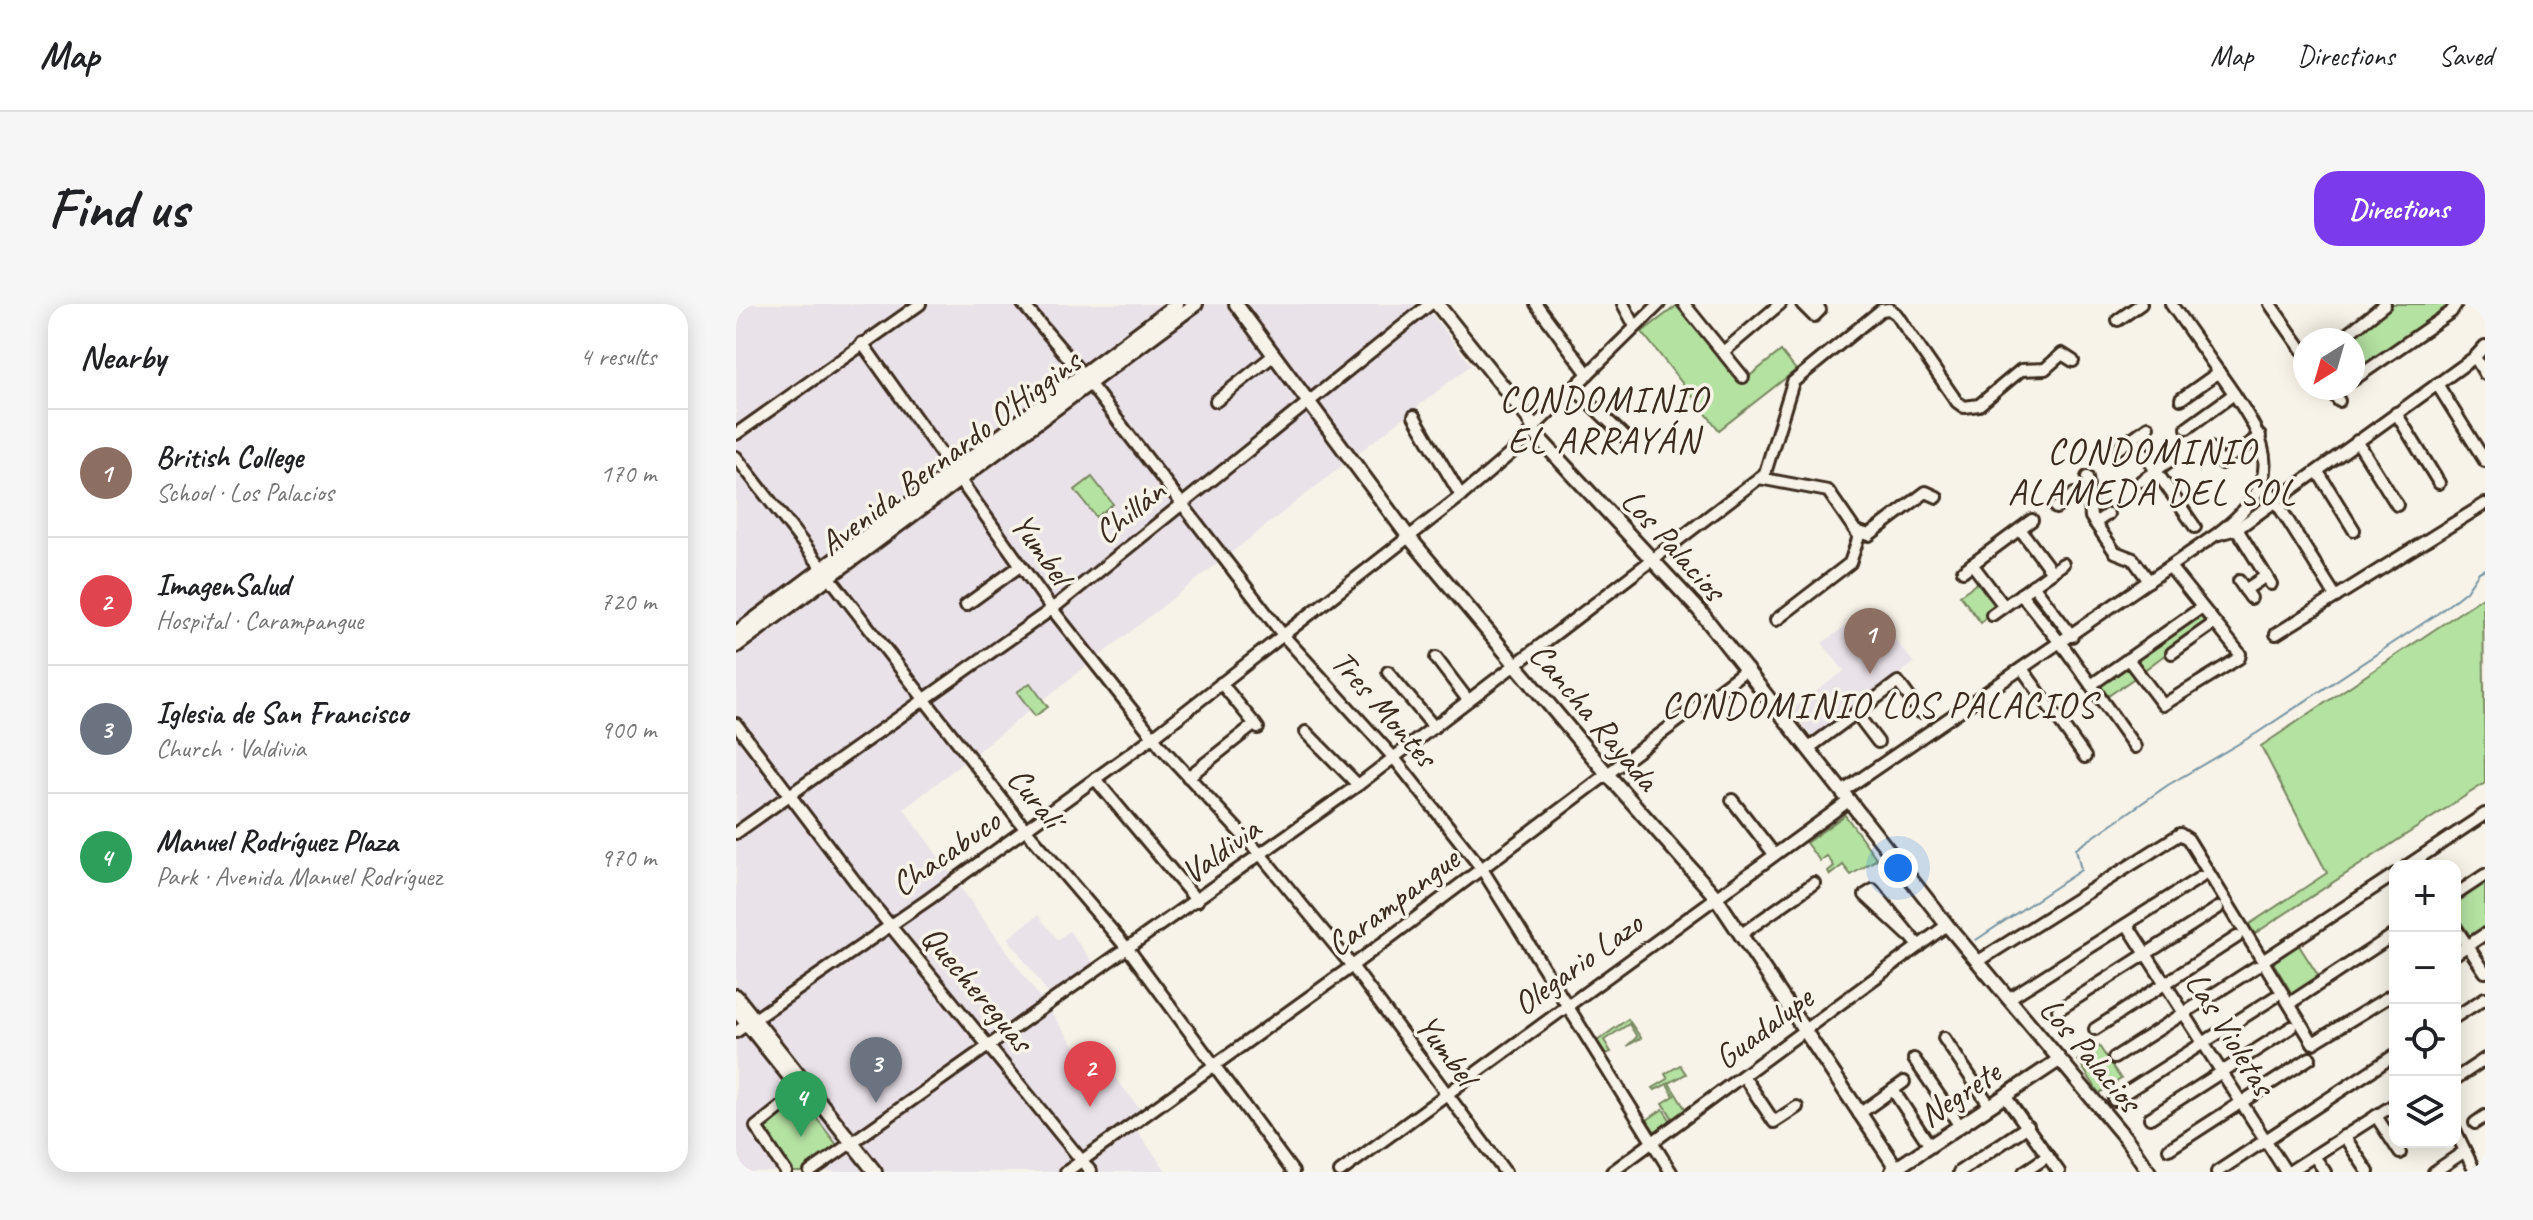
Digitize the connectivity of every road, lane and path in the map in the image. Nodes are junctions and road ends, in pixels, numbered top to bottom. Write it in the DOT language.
graph roads {
  1 [pos="920,304"];
  2 [pos="1023,304"];
  3 [pos="1177,304"];
  4 [pos="1196,304"];
  5 [pos="1236,304"];
  6 [pos="1536,304"];
  7 [pos="1623,304"];
  8 [pos="1659,304"];
  9 [pos="1684,304"];
  10 [pos="1780,304"];
  11 [pos="1802,304"];
  12 [pos="1815,304"];
  13 [pos="2141,304"];
  14 [pos="2171,304"];
  15 [pos="2270,304"];
  16 [pos="2385,304"];
  17 [pos="2462,304"];
  18 [pos="1439,306"];
  19 [pos="2454,308"];
  20 [pos="2118,320"];
  21 [pos="1635,326"];
  22 [pos="2355,328"];
  23 [pos="2293,337"];
  24 [pos="862,343"];
  25 [pos="2485,346"];
  26 [pos="1723,352"];
  27 [pos="1274,355"];
  28 [pos="2475,357"];
  29 [pos="2073,361"];
  30 [pos="2365,371"];
  31 [pos="2219,372"];
  32 [pos="1588,374"];
  33 [pos="2485,374"];
  34 [pos="1743,377"];
  35 [pos="1086,378"];
  36 [pos="2437,384"];
  37 [pos="1574,388"];
  38 [pos="2234,394"];
  39 [pos="2181,399"];
  40 [pos="1216,401"];
  41 [pos="1308,401"];
  42 [pos="2396,413"];
  43 [pos="1414,416"];
  44 [pos="2148,427"];
  45 [pos="2187,428"];
  46 [pos="1533,429"];
  47 [pos="736,434"];
  48 [pos="2260,436"];
  49 [pos="1626,438"];
  50 [pos="2133,438"];
  51 [pos="2357,441"];
  52 [pos="2119,448"];
  53 [pos="2211,448"];
  54 [pos="736,457"];
  55 [pos="2171,460"];
  56 [pos="2485,461"];
  57 [pos="2156,470"];
  58 [pos="2318,472"];
  59 [pos="955,476"];
  60 [pos="2087,477"];
  61 [pos="1759,478"];
  62 [pos="2141,481"];
  63 [pos="2263,481"];
  64 [pos="2439,483"];
  65 [pos="1461,496"];
  66 [pos="2090,496"];
  67 [pos="1937,497"];
  68 [pos="2276,500"];
  69 [pos="1181,504"];
  70 [pos="2485,504"];
  71 [pos="2397,505"];
  72 [pos="2056,508"];
  73 [pos="2108,514"];
  74 [pos="2032,520"];
  75 [pos="2095,523"];
  76 [pos="2020,529"];
  77 [pos="2237,529"];
  78 [pos="2354,530"];
  79 [pos="1859,532"];
  80 [pos="2217,534"];
  81 [pos="1408,536"];
  82 [pos="2206,542"];
  83 [pos="2131,547"];
  84 [pos="2119,555"];
  85 [pos="1651,559"];
  86 [pos="2063,564"];
  87 [pos="1020,566"];
  88 [pos="2170,567"];
  89 [pos="2052,572"];
  90 [pos="825,573"];
  91 [pos="2149,581"];
  92 [pos="2033,585"];
  93 [pos="2245,589"];
  94 [pos="2021,594"];
  95 [pos="2336,597"];
  96 [pos="966,605"];
  97 [pos="2004,606"];
  98 [pos="2201,608"];
  99 [pos="1052,609"];
  100 [pos="1992,615"];
  101 [pos="1776,620"];
  102 [pos="2213,624"];
  103 [pos="736,633"];
  104 [pos="2276,634"];
  105 [pos="1283,635"];
  106 [pos="2072,636"];
  107 [pos="2061,644"];
  108 [pos="736,646"];
  109 [pos="2172,653"];
  110 [pos="1436,658"];
  111 [pos="2128,659"];
  112 [pos="1515,665"];
  113 [pos="1747,669"];
  114 [pos="2023,670"];
  115 [pos="1388,672"];
  116 [pos="1221,683"];
  117 [pos="2091,685"];
  118 [pos="1468,700"];
  119 [pos="924,701"];
  120 [pos="1920,712"];
  121 [pos="1856,713"];
  122 [pos="736,724"];
  123 [pos="1434,727"];
  124 [pos="1306,732"];
  125 [pos="1153,737"];
  126 [pos="1878,742"];
  127 [pos="2135,747"];
  128 [pos="1809,748"];
  129 [pos="2085,757"];
  130 [pos="1394,758"];
  131 [pos="1608,775"];
  132 [pos="1188,777"];
  133 [pos="1095,779"];
  134 [pos="1358,785"];
  135 [pos="789,796"];
  136 [pos="1846,796"];
  137 [pos="1732,800"];
  138 [pos="2485,814"];
  139 [pos="1026,830"];
  140 [pos="736,833"];
  141 [pos="1774,854"];
  142 [pos="1261,855"];
  143 [pos="2418,860"];
  144 [pos="1482,869"];
  145 [pos="2485,875"];
  146 [pos="2201,877"];
  147 [pos="2389,878"];
  148 [pos="1814,883"];
  149 [pos="2461,891"];
  150 [pos="1715,896"];
  151 [pos="1197,901"];
  152 [pos="2218,908"];
  153 [pos="889,925"];
  154 [pos="1947,925"];
  155 [pos="2128,926"];
  156 [pos="2458,932"];
  157 [pos="2485,934"];
  158 [pos="1740,935"];
  159 [pos="1908,935"];
  160 [pos="2237,937"];
  161 [pos="2389,938"];
  162 [pos="1919,946"];
  163 [pos="2467,946"];
  164 [pos="1129,950"];
  165 [pos="2461,950"];
  166 [pos="2148,953"];
  167 [pos="1977,962"];
  168 [pos="2260,964"];
  169 [pos="1352,966"];
  170 [pos="2485,972"];
  171 [pos="2166,983"];
  172 [pos="736,996"];
  173 [pos="2275,997"];
  174 [pos="2389,997"];
  175 [pos="2485,998"];
  176 [pos="2008,999"];
  177 [pos="2290,1003"];
  178 [pos="1567,1007"];
  179 [pos="736,1010"];
  180 [pos="2058,1010"];
  181 [pos="2185,1012"];
  182 [pos="2461,1013"];
  183 [pos="745,1025"];
  184 [pos="2292,1027"];
  185 [pos="2095,1029"];
  186 [pos="1804,1032"];
  187 [pos="1944,1038"];
  188 [pos="2204,1042"];
  189 [pos="990,1048"];
  190 [pos="2114,1058"];
  191 [pos="2310,1058"];
  192 [pos="1914,1059"];
  193 [pos="2389,1059"];
  194 [pos="2485,1059"];
  195 [pos="2059,1060"];
  196 [pos="1215,1066"];
  197 [pos="2222,1072"];
  198 [pos="2460,1076"];
  199 [pos="1744,1077"];
  200 [pos="1904,1082"];
  201 [pos="1893,1090"];
  202 [pos="801,1091"];
  203 [pos="1444,1092"];
  204 [pos="2005,1096"];
  205 [pos="2114,1100"];
  206 [pos="2242,1102"];
  207 [pos="1990,1106"];
  208 [pos="1797,1107"];
  209 [pos="2389,1108"];
  210 [pos="1859,1114"];
  211 [pos="2376,1116"];
  212 [pos="2485,1116"];
  213 [pos="2150,1118"];
  214 [pos="2475,1123"];
  215 [pos="1960,1126"];
  216 [pos="2028,1126"];
  217 [pos="2389,1133"];
  218 [pos="2344,1136"];
  219 [pos="2267,1141"];
  220 [pos="2461,1143"];
  221 [pos="848,1144"];
  222 [pos="1653,1144"];
  223 [pos="1930,1146"];
  224 [pos="2169,1149"];
  225 [pos="2465,1151"];
  226 [pos="2048,1156"];
  227 [pos="2314,1156"];
  228 [pos="1082,1161"];
  229 [pos="1895,1171"];
  230 [pos="786,1172"];
  231 [pos="810,1172"];
  232 [pos="865,1172"];
  233 [pos="875,1172"];
  234 [pos="1066,1172"];
  235 [pos="1091,1172"];
  236 [pos="1293,1172"];
  237 [pos="1340,1172"];
  238 [pos="1505,1172"];
  239 [pos="1612,1172"];
  240 [pos="1671,1172"];
  241 [pos="1959,1172"];
  242 [pos="2024,1172"];
  243 [pos="2059,1172"];
  244 [pos="2149,1172"];
  245 [pos="2217,1172"];
  246 [pos="2288,1172"];
  247 [pos="2325,1172"];
  248 [pos="2368,1172"];
  249 [pos="2434,1172"];
  250 [pos="2475,1172"];
  1 -- 24 [label="street"];
  2 -- 35 [label="street, Tres Montes"];
  3 -- 35 [label="main road, Avenida Bernardo O'Higgins"];
  4 -- 35 [label="main road, Avenida Bernardo O'Higgins"];
  5 -- 27 [label="main road, Cancha Rayada"];
  6 -- 32 [label="street"];
  7 -- 21 [label="street"];
  8 -- 21 [label="street, Chacabuco"];
  9 -- 26 [label="street"];
  10 -- 26 [label="street"];
  11 -- 12 [label="street"];
  13 -- 20 [label="street"];
  14 -- 31 [label="street"];
  15 -- 23 [label="street"];
  16 -- 22 [label="street"];
  17 -- 19 [label="street"];
  18 -- 41 [label="street, Chillán"];
  18 -- 46 [label="main road, Los Palacios"];
  19 -- 30 [label="street"];
  21 -- 32 [label="street, Chacabuco"];
  24 -- 47 [label="street"];
  24 -- 59 [label="street, Yumbel"];
  25 -- 28 [label="street"];
  26 -- 34 [label="street"];
  27 -- 40 [label="street"];
  27 -- 41 [label="main road, Cancha Rayada"];
  28 -- 33 [label="street"];
  28 -- 36 [label="street"];
  29 -- 61 [label="street"];
  31 -- 38 [label="street"];
  31 -- 39 [label="street"];
  32 -- 37 [label="street, Chacabuco"];
  35 -- 59 [label="main road, Avenida Bernardo O'Higgins"];
  35 -- 69 [label="street, Tres Montes"];
  36 -- 42 [label="street"];
  36 -- 56 [label="street"];
  37 -- 46 [label="street, Chacabuco"];
  37 -- 49 [label="street"];
  38 -- 45 [label="street"];
  38 -- 48 [label="street"];
  41 -- 69 [label="street, Chillán"];
  41 -- 81 [label="main road, Cancha Rayada"];
  42 -- 51 [label="street"];
  42 -- 64 [label="street"];
  43 -- 65 [label="street"];
  44 -- 50 [label="street"];
  46 -- 65 [label="street, Chacabuco"];
  46 -- 85 [label="main road, Los Palacios"];
  48 -- 53 [label="street"];
  48 -- 63 [label="street"];
  50 -- 52 [label="street"];
  50 -- 57 [label="street"];
  51 -- 58 [label="street"];
  51 -- 71 [label="street"];
  54 -- 90 [label="street, Curalí"];
  55 -- 57 [label="street"];
  57 -- 62 [label="street"];
  57 -- 82 [label="street"];
  58 -- 68 [label="street"];
  58 -- 78 [label="street"];
  59 -- 87 [label="street, Yumbel"];
  59 -- 90 [label="main road, Avenida Bernardo O'Higgins"];
  60 -- 66 [label="street"];
  61 -- 79 [label="street"];
  61 -- 85 [label="street, Valdivia"];
  63 -- 68 [label="street"];
  63 -- 80 [label="street, Olegario Lazo"];
  65 -- 81 [label="street, Chacabuco"];
  66 -- 72 [label="street"];
  66 -- 75 [label="street"];
  67 -- 79 [label="street"];
  68 -- 77 [label="street"];
  68 -- 95 [label="street"];
  69 -- 99 [label="street, Chillán"];
  69 -- 105 [label="street, Tres Montes"];
  70 -- 95 [label="street"];
  73 -- 75 [label="street"];
  74 -- 76 [label="street"];
  75 -- 84 [label="street"];
  76 -- 89 [label="street"];
  76 -- 97 [label="street"];
  77 -- 80 [label="street"];
  77 -- 93 [label="street"];
  79 -- 101 [label="street"];
  80 -- 82 [label="street, Olegario Lazo"];
  81 -- 105 [label="street, Chacabuco"];
  81 -- 112 [label="main road, Cancha Rayada"];
  82 -- 88 [label="street, Olegario Lazo"];
  83 -- 84 [label="street"];
  84 -- 91 [label="street"];
  85 -- 112 [label="street, Valdivia"];
  85 -- 113 [label="main road, Los Palacios"];
  86 -- 89 [label="street"];
  87 -- 96 [label="street"];
  87 -- 99 [label="street, Yumbel"];
  88 -- 91 [label="street, Olegario Lazo"];
  88 -- 98 [label="street"];
  89 -- 92 [label="street"];
  90 -- 103 [label="main road, Avenida Bernardo O'Higgins"];
  90 -- 108 [label="main road, Avenida Bernardo O'Higgins"];
  90 -- 119 [label="street, Curalí"];
  91 -- 106 [label="street, Olegario Lazo"];
  92 -- 94 [label="street"];
  92 -- 106 [label="street"];
  94 -- 97 [label="street"];
  94 -- 107 [label="street"];
  95 -- 104 [label="street"];
  97 -- 100 [label="street"];
  98 -- 102 [label="street"];
  98 -- 111 [label="street"];
  99 -- 119 [label="street, Chillán"];
  99 -- 125 [label="street, Yumbel"];
  102 -- 109 [label="street"];
  102 -- 111 [label="street"];
  105 -- 116 [label="street, Chacabuco"];
  105 -- 130 [label="street, Tres Montes"];
  106 -- 107 [label="street, Olegario Lazo"];
  107 -- 114 [label="street, Olegario Lazo"];
  107 -- 117 [label="street"];
  110 -- 118 [label="street"];
  111 -- 117 [label="street"];
  112 -- 118 [label="street, Valdivia"];
  112 -- 131 [label="main road, Cancha Rayada"];
  113 -- 128 [label="main road, Los Palacios"];
  113 -- 131 [label="street, Carampangue"];
  114 -- 129 [label="street"];
  114 -- 136 [label="street, Olegario Lazo"];
  115 -- 123 [label="street"];
  116 -- 125 [label="street, Chacabuco"];
  116 -- 132 [label="street"];
  117 -- 127 [label="street"];
  118 -- 123 [label="street, Valdivia"];
  119 -- 135 [label="street, Chillán"];
  119 -- 139 [label="street, Curalí"];
  120 -- 121 [label="street"];
  121 -- 126 [label="street"];
  121 -- 128 [label="street"];
  122 -- 135 [label="street, Quechereguas"];
  123 -- 130 [label="street, Valdivia"];
  124 -- 134 [label="street"];
  125 -- 132 [label="street, Yumbel"];
  125 -- 133 [label="street, Chacabuco"];
  128 -- 136 [label="main road, Los Palacios"];
  130 -- 134 [label="street, Valdivia"];
  130 -- 144 [label="street, Tres Montes"];
  131 -- 144 [label="street, Carampangue"];
  131 -- 150 [label="main road, Cancha Rayada"];
  132 -- 142 [label="street, Yumbel"];
  133 -- 139 [label="street, Chacabuco"];
  133 -- 151 [label="street"];
  134 -- 142 [label="street, Valdivia"];
  135 -- 140 [label="street, Chillán"];
  135 -- 153 [label="street, Quechereguas"];
  136 -- 141 [label="street, Olegario Lazo"];
  136 -- 154 [label="main road, Los Palacios"];
  137 -- 141 [label="street"];
  138 -- 143 [label="street"];
  139 -- 153 [label="street, Chacabuco"];
  139 -- 164 [label="street, Curalí"];
  141 -- 150 [label="street, Olegario Lazo"];
  142 -- 151 [label="street, Valdivia"];
  142 -- 169 [label="street, Yumbel"];
  144 -- 169 [label="street, Carampangue"];
  144 -- 178 [label="street, Tres Montes"];
  145 -- 149 [label="street"];
  146 -- 155 [label="street"];
  147 -- 168 [label="street"];
  148 -- 158 [label="street"];
  150 -- 158 [label="main road, Cancha Rayada"];
  150 -- 178 [label="street, Olegario Lazo"];
  151 -- 164 [label="street, Valdivia"];
  152 -- 166 [label="street"];
  153 -- 183 [label="street, Chacabuco"];
  153 -- 189 [label="street, Quechereguas"];
  154 -- 162 [label="street, Guadalupe"];
  154 -- 167 [label="main road, Los Palacios"];
  155 -- 166 [label="street, Las Violetas"];
  155 -- 176 [label="street"];
  156 -- 163 [label="street"];
  157 -- 163 [label="street"];
  158 -- 186 [label="main road, Cancha Rayada"];
  159 -- 162 [label="street"];
  160 -- 171 [label="street"];
  161 -- 177 [label="street"];
  162 -- 186 [label="street, Guadalupe"];
  163 -- 165 [label="street"];
  163 -- 170 [label="street"];
  164 -- 189 [label="street, Valdivia"];
  164 -- 196 [label="street, Curalí"];
  166 -- 171 [label="street, Las Violetas"];
  166 -- 180 [label="street"];
  167 -- 168 [label="street"];
  167 -- 176 [label="main road, Los Palacios"];
  168 -- 177 [label="street"];
  168 -- 181 [label="street"];
  169 -- 196 [label="street, Carampangue"];
  169 -- 203 [label="street, Yumbel"];
  171 -- 181 [label="street, Las Violetas"];
  171 -- 185 [label="street"];
  172 -- 183 [label="main road"];
  173 -- 188 [label="street"];
  174 -- 177 [label="street"];
  175 -- 182 [label="street"];
  176 -- 195 [label="main road, Los Palacios"];
  178 -- 203 [label="street, Olegario Lazo"];
  178 -- 222 [label="street, Tres Montes"];
  179 -- 183 [label="main road"];
  181 -- 188 [label="street, Las Violetas"];
  181 -- 190 [label="street"];
  183 -- 202 [label="main road"];
  183 -- 221 [label="main road"];
  184 -- 197 [label="street"];
  186 -- 199 [label="street, Guadalupe"];
  186 -- 210 [label="main road, Cancha Rayada"];
  187 -- 207 [label="street"];
  188 -- 197 [label="street, Las Violetas"];
  188 -- 205 [label="street"];
  189 -- 221 [label="street, Valdivia"];
  189 -- 228 [label="street, Quechereguas"];
  191 -- 206 [label="street"];
  192 -- 215 [label="street"];
  193 -- 219 [label="street"];
  194 -- 198 [label="street"];
  195 -- 204 [label="main road, Negrete"];
  195 -- 244 [label="main road, Los Palacios"];
  196 -- 228 [label="street, Carampangue"];
  196 -- 236 [label="street, Curalí"];
  197 -- 206 [label="street, Las Violetas"];
  197 -- 213 [label="street"];
  199 -- 208 [label="street"];
  199 -- 222 [label="street, Guadalupe"];
  200 -- 201 [label="street"];
  201 -- 210 [label="street"];
  201 -- 223 [label="street"];
  202 -- 221 [label="main road"];
  202 -- 230 [label="street"];
  203 -- 237 [label="street, Olegario Lazo"];
  203 -- 238 [label="street, Yumbel"];
  204 -- 207 [label="main road, Negrete"];
  204 -- 216 [label="street"];
  206 -- 219 [label="street, Las Violetas"];
  206 -- 224 [label="street"];
  207 -- 215 [label="main road, Negrete"];
  209 -- 211 [label="street"];
  210 -- 229 [label="main road, Cancha Rayada"];
  211 -- 217 [label="street"];
  211 -- 218 [label="street"];
  212 -- 214 [label="street"];
  215 -- 223 [label="main road, Negrete"];
  216 -- 226 [label="street"];
  216 -- 241 [label="street"];
  218 -- 227 [label="street"];
  218 -- 248 [label="street"];
  219 -- 245 [label="street"];
  219 -- 246 [label="street, Las Violetas"];
  220 -- 225 [label="street"];
  221 -- 231 [label="street, Valdivia"];
  221 -- 232 [label="main road"];
  221 -- 233 [label="main road"];
  222 -- 239 [label="street, Guadalupe"];
  222 -- 240 [label="street, Tres Montes"];
  223 -- 229 [label="main road, Negrete"];
  225 -- 249 [label="street"];
  225 -- 250 [label="street"];
  226 -- 242 [label="street"];
  226 -- 243 [label="street"];
  227 -- 246 [label="street"];
  227 -- 247 [label="street"];
  228 -- 234 [label="street, Carampangue"];
  228 -- 235 [label="street, Quechereguas"];
}
